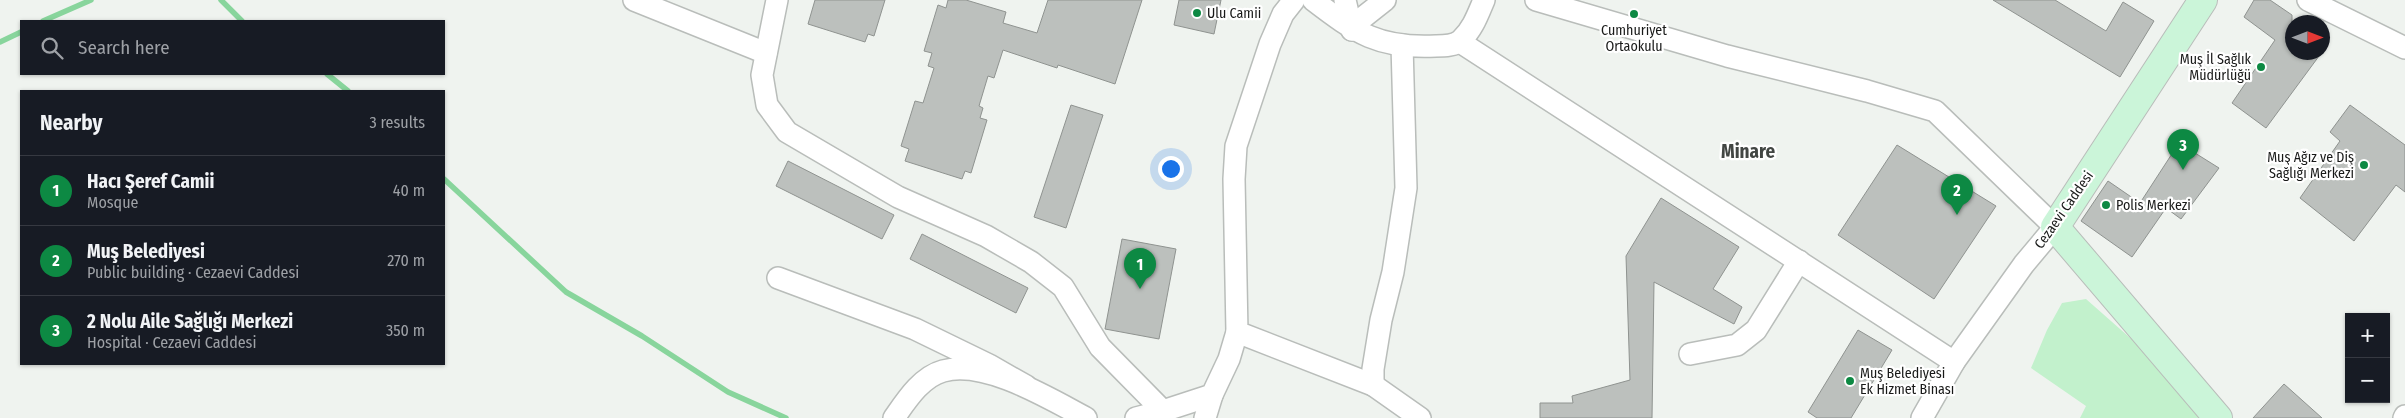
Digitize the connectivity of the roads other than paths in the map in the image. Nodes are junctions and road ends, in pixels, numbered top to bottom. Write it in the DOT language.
graph roads {
  1 [pos="634,0"];
  2 [pos="777,0"];
  3 [pos="1294,0"];
  4 [pos="1314,0"];
  5 [pos="1345,0"];
  6 [pos="1385,0"];
  7 [pos="1484,0"];
  8 [pos="1536,0"];
  9 [pos="2202,0"];
  10 [pos="2308,0"];
  11 [pos="1352,30"];
  12 [pos="1460,42"];
  13 [pos="1402,45"];
  14 [pos="2405,48"];
  15 [pos="766,53"];
  16 [pos="2056,227"];
  17 [pos="1799,261"];
  18 [pos="778,278"];
  19 [pos="1238,332"];
  20 [pos="1690,354"];
  21 [pos="1954,362"];
  22 [pos="1373,385"];
  23 [pos="1026,386"];
  24 [pos="1212,395"];
  25 [pos="1163,412"];
  26 [pos="894,418"];
  27 [pos="1086,418"];
  28 [pos="1136,418"];
  29 [pos="1205,418"];
  30 [pos="1420,418"];
  31 [pos="1922,418"];
  32 [pos="2218,418"];
  1 -- 15 [label="street"];
  2 -- 15 [label="street"];
  3 -- 19 [label="street"];
  4 -- 11 [label="street"];
  5 -- 11 [label="street"];
  6 -- 11 [label="street"];
  7 -- 12 [label="street"];
  8 -- 16 [label="street"];
  9 -- 16 [label="street, Cezaevi Caddesi"];
  10 -- 14 [label="street"];
  11 -- 13 [label="street"];
  12 -- 13 [label="street"];
  12 -- 17 [label="street"];
  13 -- 22 [label="street"];
  15 -- 25 [label="street"];
  16 -- 21 [label="street, Cezaevi Caddesi"];
  16 -- 32 [label="street"];
  17 -- 20 [label="street"];
  17 -- 21 [label="street"];
  18 -- 23 [label="street"];
  19 -- 22 [label="street"];
  19 -- 24 [label="street"];
  21 -- 31 [label="street, Cezaevi Caddesi"];
  22 -- 30 [label="street"];
  23 -- 26 [label="street"];
  23 -- 27 [label="street"];
  24 -- 25 [label="street"];
  24 -- 29 [label="street"];
  25 -- 28 [label="street"];
}
